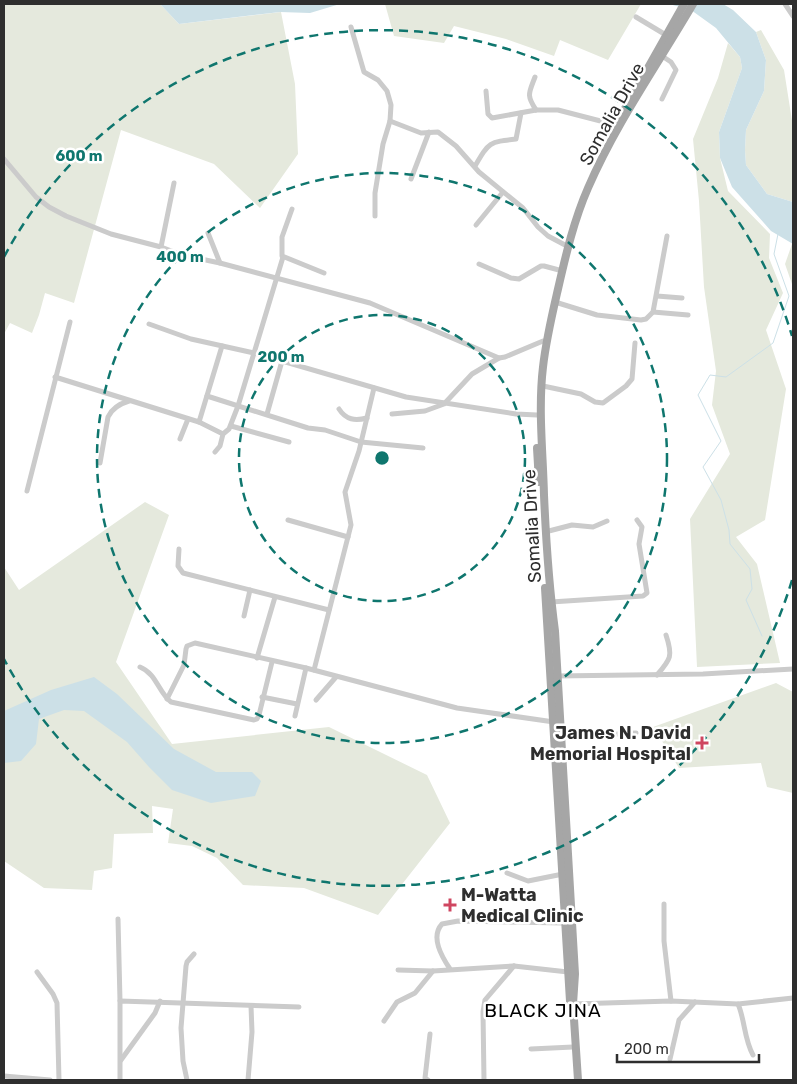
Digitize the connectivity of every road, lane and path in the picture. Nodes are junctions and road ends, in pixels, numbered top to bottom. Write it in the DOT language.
graph roads {
  1 [pos="684,4"];
  2 [pos="693,4"];
  3 [pos="785,4"];
  4 [pos="682,15"];
  5 [pos="793,16"];
  6 [pos="636,17"];
  7 [pos="351,27"];
  8 [pos="666,35"];
  9 [pos="662,56"];
  10 [pos="535,77"];
  11 [pos="486,91"];
  12 [pos="662,98"];
  13 [pos="536,110"];
  14 [pos="522,113"];
  15 [pos="390,121"];
  16 [pos="616,125"];
  17 [pos="429,132"];
  18 [pos="4,159"];
  19 [pos="475,166"];
  20 [pos="410,179"];
  21 [pos="174,183"];
  22 [pos="503,192"];
  23 [pos="292,209"];
  24 [pos="375,216"];
  25 [pos="476,225"];
  26 [pos="208,233"];
  27 [pos="667,236"];
  28 [pos="565,244"];
  29 [pos="161,247"];
  30 [pos="283,258"];
  31 [pos="220,263"];
  32 [pos="479,264"];
  33 [pos="558,270"];
  34 [pos="324,273"];
  35 [pos="276,279"];
  36 [pos="657,296"];
  37 [pos="682,298"];
  38 [pos="555,302"];
  39 [pos="653,312"];
  40 [pos="688,315"];
  41 [pos="70,322"];
  42 [pos="149,324"];
  43 [pos="545,341"];
  44 [pos="635,342"];
  45 [pos="222,346"];
  46 [pos="254,353"];
  47 [pos="499,358"];
  48 [pos="282,361"];
  49 [pos="55,377"];
  50 [pos="543,386"];
  51 [pos="374,388"];
  52 [pos="207,396"];
  53 [pos="130,400"];
  54 [pos="444,404"];
  55 [pos="238,406"];
  56 [pos="339,409"];
  57 [pos="267,414"];
  58 [pos="392,414"];
  59 [pos="538,415"];
  60 [pos="367,418"];
  61 [pos="188,419"];
  62 [pos="199,422"];
  63 [pos="230,426"];
  64 [pos="223,434"];
  65 [pos="180,439"];
  66 [pos="290,442"];
  67 [pos="361,442"];
  68 [pos="423,448"];
  69 [pos="215,452"];
  70 [pos="100,463"];
  71 [pos="27,491"];
  72 [pos="288,520"];
  73 [pos="637,520"];
  74 [pos="607,521"];
  75 [pos="545,532"];
  76 [pos="348,537"];
  77 [pos="179,549"];
  78 [pos="250,590"];
  79 [pos="275,597"];
  80 [pos="551,602"];
  81 [pos="328,610"];
  82 [pos="244,616"];
  83 [pos="666,635"];
  84 [pos="257,658"];
  85 [pos="272,662"];
  86 [pos="140,667"];
  87 [pos="306,668"];
  88 [pos="792,669"];
  89 [pos="314,670"];
  90 [pos="656,674"];
  91 [pos="554,676"];
  92 [pos="336,677"];
  93 [pos="262,697"];
  94 [pos="167,698"];
  95 [pos="316,700"];
  96 [pos="297,704"];
  97 [pos="296,716"];
  98 [pos="554,722"];
  99 [pos="636,733"];
  100 [pos="561,737"];
  101 [pos="507,872"];
  102 [pos="563,874"];
  103 [pos="664,904"];
  104 [pos="118,919"];
  105 [pos="565,922"];
  106 [pos="194,954"];
  107 [pos="514,966"];
  108 [pos="450,969"];
  109 [pos="398,970"];
  110 [pos="433,971"];
  111 [pos="36,972"];
  112 [pos="568,972"];
  113 [pos="793,998"];
  114 [pos="120,1000"];
  115 [pos="160,1001"];
  116 [pos="671,1001"];
  117 [pos="182,1002"];
  118 [pos="695,1002"];
  119 [pos="573,1004"];
  120 [pos="738,1004"];
  121 [pos="251,1006"];
  122 [pos="299,1007"];
  123 [pos="384,1021"];
  124 [pos="430,1034"];
  125 [pos="133,1042"];
  126 [pos="120,1043"];
  127 [pos="573,1047"];
  128 [pos="531,1049"];
  129 [pos="753,1055"];
  130 [pos="670,1059"];
  131 [pos="121,1060"];
  132 [pos="4,1076"];
  133 [pos="50,1080"];
  134 [pos="59,1080"];
  135 [pos="120,1080"];
  136 [pos="187,1080"];
  137 [pos="248,1080"];
  138 [pos="428,1080"];
  139 [pos="484,1080"];
  140 [pos="577,1080"];
  1 -- 4 [label="main road, Somalia Drive"];
  2 -- 4 [label="main road, Somalia Drive"];
  3 -- 5 [label="street"];
  4 -- 8 [label="main road, Somalia Drive"];
  4 -- 9 [label="main road, Somalia Drive"];
  6 -- 8 [label="street"];
  7 -- 15 [label="street"];
  8 -- 16 [label="main road, Somalia Drive"];
  9 -- 12 [label="street"];
  9 -- 38 [label="main road, Somalia Drive"];
  10 -- 13 [label="street"];
  11 -- 14 [label="street"];
  13 -- 14 [label="street"];
  13 -- 16 [label="street"];
  14 -- 19 [label="street"];
  15 -- 17 [label="street"];
  15 -- 24 [label="street"];
  16 -- 28 [label="main road, Somalia Drive"];
  17 -- 19 [label="street"];
  17 -- 20 [label="street"];
  18 -- 29 [label="street"];
  19 -- 22 [label="street"];
  21 -- 29 [label="street"];
  22 -- 25 [label="street"];
  22 -- 28 [label="street"];
  23 -- 30 [label="street"];
  26 -- 31 [label="street"];
  27 -- 36 [label="street"];
  28 -- 33 [label="main road, Somalia Drive"];
  29 -- 31 [label="street"];
  30 -- 34 [label="street"];
  30 -- 35 [label="street"];
  31 -- 35 [label="street"];
  32 -- 33 [label="street"];
  33 -- 43 [label="main road, Somalia Drive"];
  35 -- 46 [label="street"];
  35 -- 47 [label="street"];
  36 -- 37 [label="street"];
  36 -- 39 [label="street"];
  38 -- 39 [label="street"];
  38 -- 43 [label="main road, Somalia Drive"];
  39 -- 40 [label="street"];
  41 -- 49 [label="street"];
  42 -- 45 [label="street"];
  43 -- 47 [label="street"];
  43 -- 50 [label="main road, Somalia Drive"];
  43 -- 59 [label="main road, Somalia Drive"];
  44 -- 50 [label="street"];
  45 -- 46 [label="street"];
  45 -- 52 [label="street"];
  46 -- 48 [label="street"];
  46 -- 55 [label="street"];
  47 -- 54 [label="street"];
  48 -- 51 [label="street"];
  48 -- 57 [label="street"];
  49 -- 53 [label="street"];
  49 -- 71 [label="street"];
  50 -- 75 [label="main road, Somalia Drive"];
  51 -- 54 [label="street"];
  51 -- 60 [label="street"];
  52 -- 55 [label="street"];
  52 -- 62 [label="street"];
  53 -- 61 [label="street"];
  53 -- 70 [label="street"];
  54 -- 58 [label="street"];
  54 -- 59 [label="street"];
  55 -- 57 [label="street"];
  55 -- 63 [label="street"];
  56 -- 60 [label="street"];
  57 -- 67 [label="street"];
  59 -- 91 [label="main road, Somalia Drive"];
  60 -- 67 [label="street"];
  61 -- 62 [label="street"];
  61 -- 65 [label="street"];
  62 -- 64 [label="street"];
  63 -- 64 [label="street"];
  63 -- 66 [label="street"];
  64 -- 69 [label="street"];
  67 -- 68 [label="street"];
  67 -- 76 [label="street"];
  72 -- 76 [label="street"];
  73 -- 80 [label="street"];
  74 -- 75 [label="street"];
  75 -- 80 [label="main road, Somalia Drive"];
  76 -- 81 [label="street"];
  77 -- 78 [label="street"];
  78 -- 79 [label="street"];
  78 -- 82 [label="street"];
  79 -- 81 [label="street"];
  79 -- 84 [label="street"];
  80 -- 91 [label="main road, Somalia Drive"];
  81 -- 89 [label="street"];
  83 -- 90 [label="street"];
  84 -- 85 [label="street"];
  84 -- 94 [label="street"];
  85 -- 87 [label="street"];
  85 -- 93 [label="street"];
  86 -- 94 [label="street"];
  87 -- 89 [label="street"];
  87 -- 96 [label="street"];
  88 -- 90 [label="street"];
  89 -- 92 [label="street"];
  90 -- 91 [label="street"];
  91 -- 98 [label="main road, Somalia Drive"];
  91 -- 100 [label="main road, Somalia Drive"];
  92 -- 95 [label="street"];
  92 -- 98 [label="street"];
  93 -- 94 [label="street"];
  93 -- 96 [label="street"];
  96 -- 97 [label="street"];
  98 -- 102 [label="main road, Somalia Drive"];
  99 -- 100 [label="street"];
  100 -- 119 [label="main road, Somalia Drive"];
  101 -- 102 [label="street"];
  102 -- 105 [label="main road, Somalia Drive"];
  103 -- 116 [label="street"];
  104 -- 114 [label="street"];
  105 -- 108 [label="street"];
  105 -- 112 [label="main road, Somalia Drive"];
  106 -- 117 [label="street"];
  107 -- 108 [label="street"];
  107 -- 112 [label="street"];
  107 -- 139 [label="street"];
  108 -- 110 [label="street"];
  109 -- 110 [label="street"];
  110 -- 123 [label="street"];
  111 -- 134 [label="street"];
  112 -- 127 [label="main road, Somalia Drive"];
  113 -- 120 [label="street"];
  114 -- 115 [label="street"];
  114 -- 126 [label="street"];
  115 -- 117 [label="street"];
  115 -- 125 [label="street"];
  116 -- 118 [label="street"];
  116 -- 119 [label="street"];
  117 -- 121 [label="street"];
  117 -- 136 [label="street"];
  118 -- 120 [label="street"];
  118 -- 130 [label="street"];
  119 -- 140 [label="main road, Somalia Drive"];
  120 -- 129 [label="street"];
  121 -- 122 [label="street"];
  121 -- 137 [label="street"];
  124 -- 138 [label="street"];
  125 -- 126 [label="street"];
  125 -- 131 [label="street"];
  126 -- 131 [label="street"];
  127 -- 128 [label="street"];
  127 -- 140 [label="main road, Somalia Drive"];
  131 -- 135 [label="street"];
  132 -- 133 [label="street"];
}
